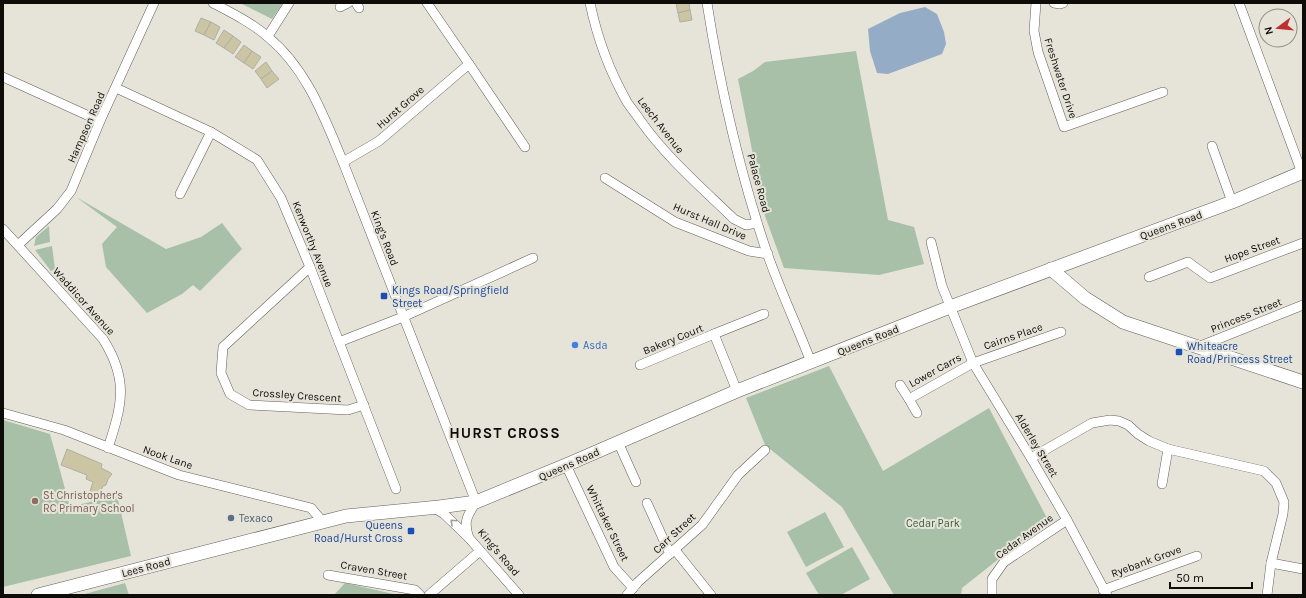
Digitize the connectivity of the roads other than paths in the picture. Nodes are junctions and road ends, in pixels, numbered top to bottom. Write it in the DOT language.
graph roads {
  1 [pos="154,3"];
  2 [pos="213,3"];
  3 [pos="289,3"];
  4 [pos="427,3"];
  5 [pos="590,3"];
  6 [pos="707,3"];
  7 [pos="1036,3"];
  8 [pos="1054,3"];
  9 [pos="1063,3"];
  10 [pos="1239,3"];
  11 [pos="268,36"];
  12 [pos="469,64"];
  13 [pos="3,77"];
  14 [pos="116,88"];
  15 [pos="1163,92"];
  16 [pos="100,121"];
  17 [pos="211,132"];
  18 [pos="1212,146"];
  19 [pos="525,147"];
  20 [pos="343,162"];
  21 [pos="1302,172"];
  22 [pos="605,178"];
  23 [pos="180,194"];
  24 [pos="1232,202"];
  25 [pos="757,223"];
  26 [pos="3,229"];
  27 [pos="931,242"];
  28 [pos="1303,243"];
  29 [pos="18,245"];
  30 [pos="768,254"];
  31 [pos="533,258"];
  32 [pos="310,267"];
  33 [pos="1051,269"];
  34 [pos="1149,277"];
  35 [pos="1303,305"];
  36 [pos="950,307"];
  37 [pos="764,314"];
  38 [pos="403,317"];
  39 [pos="1061,332"];
  40 [pos="714,334"];
  41 [pos="339,342"];
  42 [pos="1198,347"];
  43 [pos="811,362"];
  44 [pos="973,363"];
  45 [pos="640,365"];
  46 [pos="1303,382"];
  47 [pos="900,384"];
  48 [pos="737,391"];
  49 [pos="909,399"];
  50 [pos="364,405"];
  51 [pos="3,413"];
  52 [pos="917,413"];
  53 [pos="618,442"];
  54 [pos="108,448"];
  55 [pos="1168,449"];
  56 [pos="765,450"];
  57 [pos="1031,458"];
  58 [pos="566,465"];
  59 [pos="636,482"];
  60 [pos="1162,484"];
  61 [pos="396,489"];
  62 [pos="476,502"];
  63 [pos="647,503"];
  64 [pos="434,508"];
  65 [pos="1067,520"];
  66 [pos="322,521"];
  67 [pos="469,538"];
  68 [pos="480,551"];
  69 [pos="672,552"];
  70 [pos="1197,556"];
  71 [pos="1271,563"];
  72 [pos="1303,569"];
  73 [pos="328,574"];
  74 [pos="633,588"];
  75 [pos="417,592"];
  76 [pos="1105,592"];
  77 [pos="38,595"];
  78 [pos="429,595"];
  79 [pos="519,595"];
  80 [pos="627,595"];
  81 [pos="711,595"];
  82 [pos="992,595"];
  83 [pos="1267,595"];
  1 -- 14 [label="street, Hampson Road"];
  2 -- 11 [label="street, King's Road"];
  3 -- 11 [label="street"];
  4 -- 12 [label="street"];
  5 -- 25 [label="street, Leech Avenue"];
  6 -- 25 [label="street, Palace Road"];
  7 -- 15 [label="street, Freshwater Drive"];
  8 -- 9 [label="street"];
  10 -- 21 [label="street"];
  11 -- 20 [label="street, King's Road"];
  12 -- 19 [label="street"];
  12 -- 20 [label="street, Hurst Grove"];
  13 -- 16 [label="street"];
  14 -- 16 [label="street, Hampson Road"];
  14 -- 17 [label="street, Kenworthy Avenue"];
  16 -- 29 [label="street, Hampson Road"];
  17 -- 23 [label="street"];
  17 -- 32 [label="street, Kenworthy Avenue"];
  18 -- 24 [label="street"];
  20 -- 38 [label="street, King's Road"];
  21 -- 24 [label="main road, Queens Road"];
  22 -- 30 [label="street, Hurst Hall Drive"];
  24 -- 33 [label="main road, Queens Road"];
  25 -- 30 [label="street, Palace Road"];
  26 -- 29 [label="street, Waddicor Avenue"];
  27 -- 36 [label="street, Alderley Street"];
  28 -- 34 [label="street, Hope Street"];
  29 -- 54 [label="street, Waddicor Avenue"];
  30 -- 43 [label="street, Palace Road"];
  31 -- 38 [label="street"];
  32 -- 41 [label="street, Kenworthy Avenue"];
  32 -- 50 [label="street, Crossley Crescent"];
  33 -- 36 [label="main road, Queens Road"];
  33 -- 42 [label="main road"];
  35 -- 42 [label="street, Princess Street"];
  36 -- 43 [label="main road, Queens Road"];
  36 -- 44 [label="street, Alderley Street"];
  37 -- 40 [label="street, Bakery Court"];
  38 -- 41 [label="street"];
  38 -- 62 [label="street, King's Road"];
  39 -- 44 [label="street, Cairns Place"];
  40 -- 45 [label="street, Bakery Court"];
  40 -- 48 [label="street, Bakery Court"];
  41 -- 50 [label="street, Kenworthy Avenue"];
  42 -- 46 [label="main road"];
  43 -- 48 [label="main road, Queens Road"];
  44 -- 49 [label="street, Lower Carrs"];
  44 -- 57 [label="street, Alderley Street"];
  47 -- 49 [label="street, Lower Carrs"];
  48 -- 53 [label="main road, Queens Road"];
  49 -- 52 [label="street, Lower Carrs"];
  50 -- 61 [label="street, Kenworthy Avenue"];
  51 -- 54 [label="street, Nook Lane"];
  53 -- 58 [label="main road, Queens Road"];
  53 -- 59 [label="street"];
  54 -- 66 [label="street, Nook Lane"];
  55 -- 57 [label="street"];
  55 -- 60 [label="street"];
  55 -- 71 [label="street"];
  56 -- 69 [label="street, Carr Street"];
  57 -- 65 [label="street, Alderley Street"];
  58 -- 62 [label="main road, Queens Road"];
  58 -- 74 [label="street, Whittaker Street"];
  62 -- 64 [label="main road, Queens Road"];
  62 -- 67 [label="street, King's Road"];
  63 -- 69 [label="street"];
  64 -- 66 [label="main road, Queens Road"];
  67 -- 64 [label="street, one-way"];
  65 -- 76 [label="street, Alderley Street"];
  65 -- 82 [label="street, Cedar Avenue"];
  66 -- 77 [label="main road, Lees Road"];
  67 -- 68 [label="street, King's Road"];
  68 -- 78 [label="street"];
  68 -- 79 [label="street, King's Road"];
  69 -- 74 [label="street, Carr Street"];
  69 -- 81 [label="street"];
  70 -- 76 [label="street, Ryebank Grove"];
  71 -- 72 [label="street"];
  71 -- 83 [label="street"];
  73 -- 75 [label="street, Craven Street"];
  74 -- 80 [label="street, Carr Street"];
}
